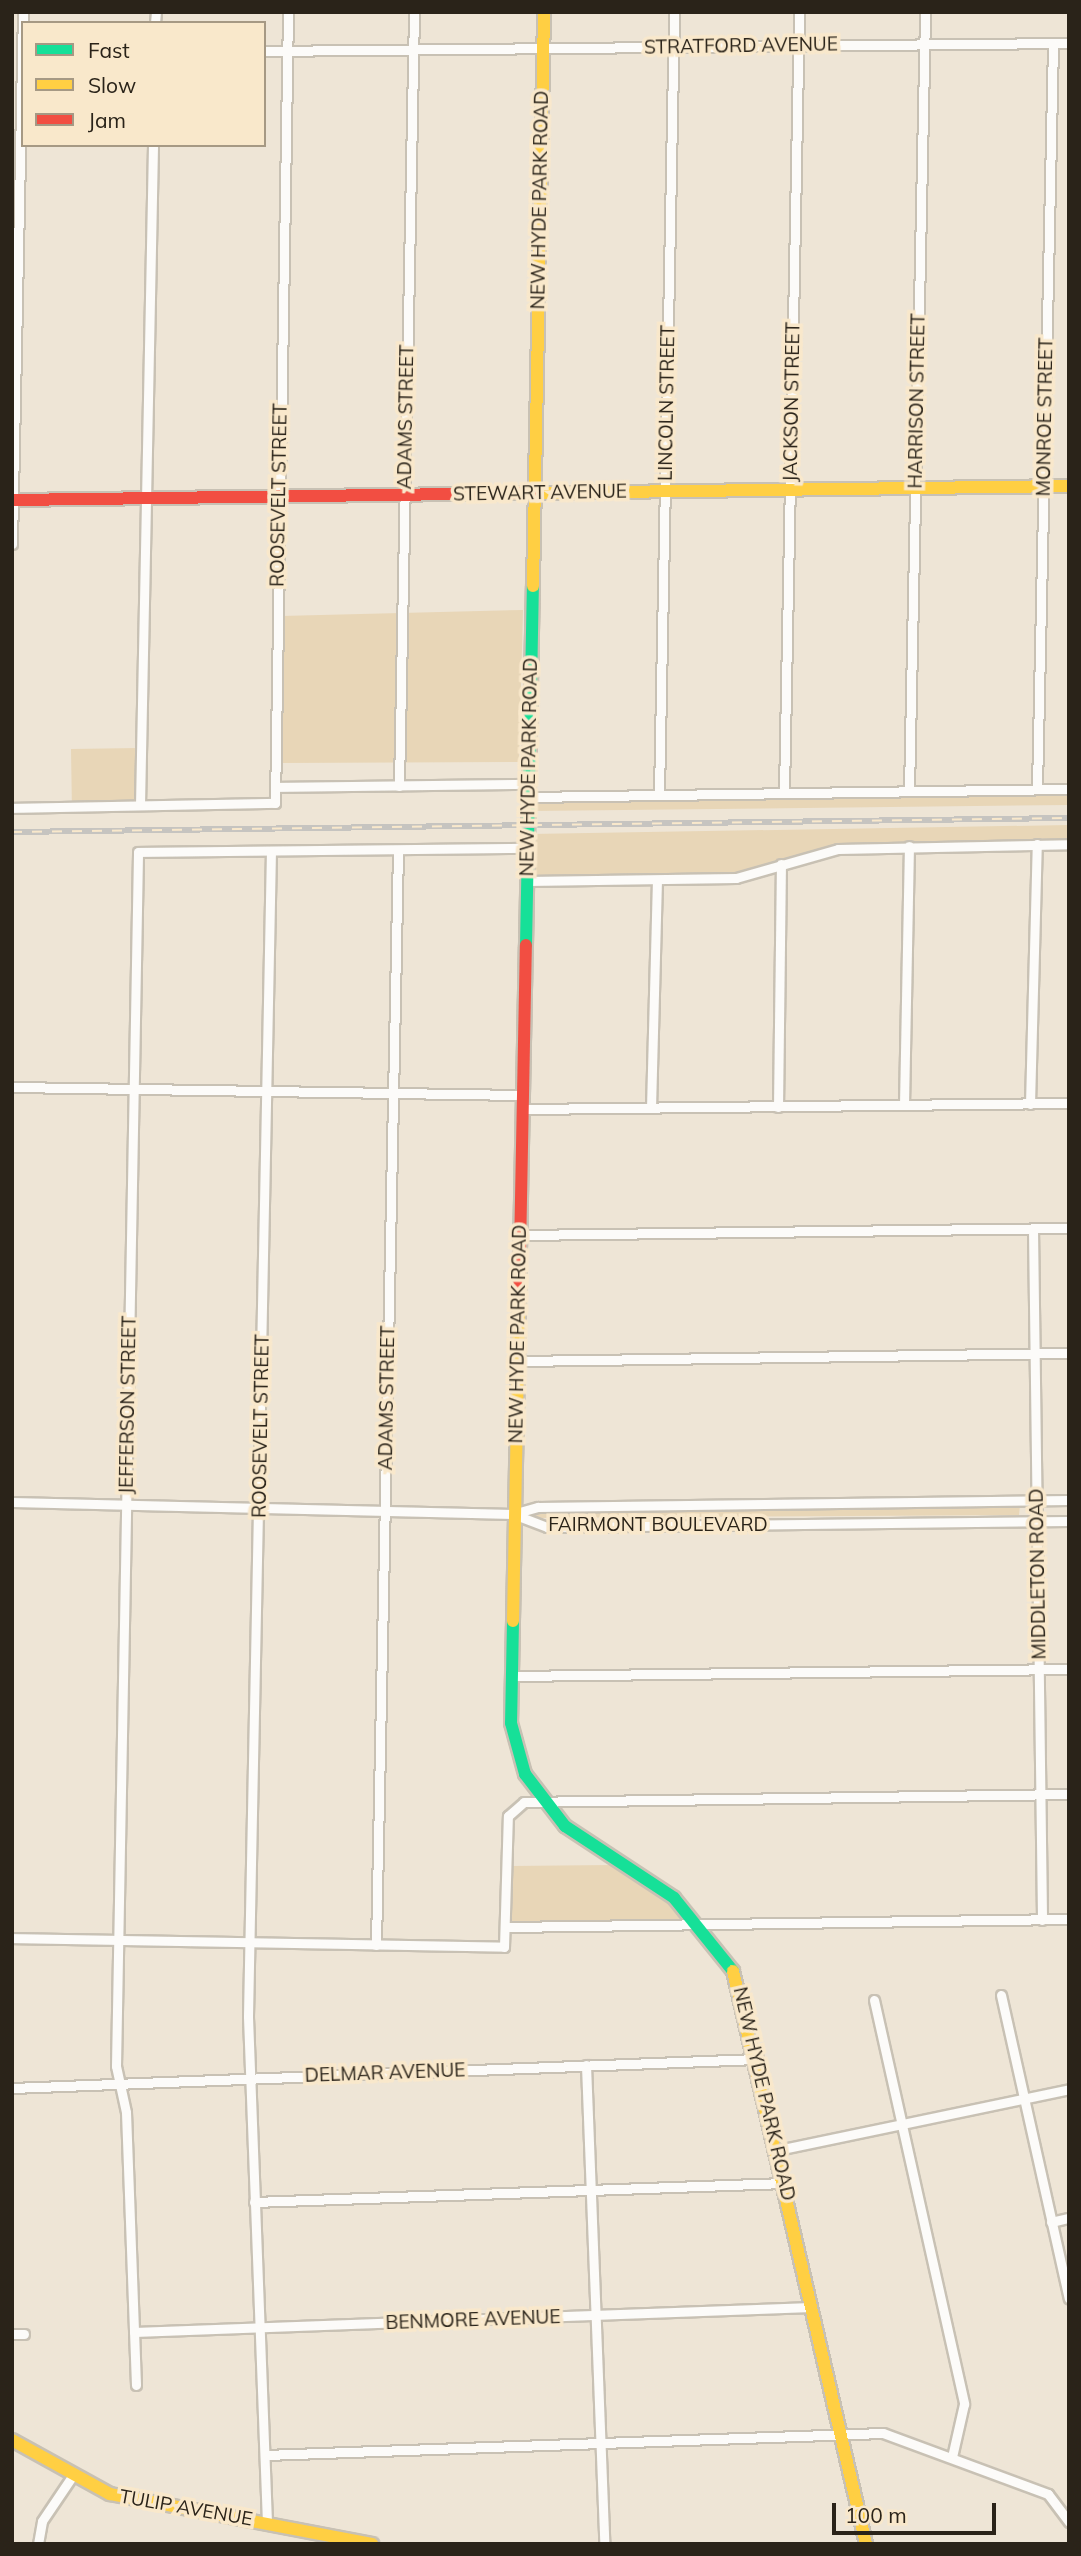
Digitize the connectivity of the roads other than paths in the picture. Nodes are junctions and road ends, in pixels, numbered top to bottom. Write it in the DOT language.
graph roads {
  1 [pos="288,12"];
  2 [pos="414,12"];
  3 [pos="544,12"];
  4 [pos="674,12"];
  5 [pos="799,12"];
  6 [pos="925,12"];
  7 [pos="1069,43"];
  8 [pos="924,44"];
  9 [pos="1053,44"];
  10 [pos="799,46"];
  11 [pos="543,47"];
  12 [pos="673,47"];
  13 [pos="413,48"];
  14 [pos="288,50"];
  15 [pos="266,51"];
  16 [pos="21,103"];
  17 [pos="153,147"];
  18 [pos="1043,486"];
  19 [pos="1069,486"];
  20 [pos="916,488"];
  21 [pos="790,489"];
  22 [pos="665,491"];
  23 [pos="534,493"];
  24 [pos="404,494"];
  25 [pos="279,495"];
  26 [pos="146,497"];
  27 [pos="13,500"];
  28 [pos="12,544"];
  29 [pos="399,786"];
  30 [pos="275,787"];
  31 [pos="1037,789"];
  32 [pos="1069,789"];
  33 [pos="529,791"];
  34 [pos="909,791"];
  35 [pos="784,792"];
  36 [pos="659,794"];
  37 [pos="140,805"];
  38 [pos="12,808"];
  39 [pos="1037,844"];
  40 [pos="1069,844"];
  41 [pos="909,846"];
  42 [pos="528,848"];
  43 [pos="398,850"];
  44 [pos="271,852"];
  45 [pos="781,864"];
  46 [pos="657,880"];
  47 [pos="527,881"];
  48 [pos="12,1087"];
  49 [pos="135,1089"];
  50 [pos="267,1091"];
  51 [pos="392,1094"];
  52 [pos="523,1095"];
  53 [pos="1069,1103"];
  54 [pos="1030,1104"];
  55 [pos="904,1105"];
  56 [pos="778,1107"];
  57 [pos="651,1108"];
  58 [pos="523,1109"];
  59 [pos="1069,1228"];
  60 [pos="1033,1229"];
  61 [pos="520,1235"];
  62 [pos="1069,1353"];
  63 [pos="1035,1354"];
  64 [pos="518,1361"];
  65 [pos="1037,1500"];
  66 [pos="1069,1500"];
  67 [pos="12,1502"];
  68 [pos="127,1505"];
  69 [pos="259,1508"];
  70 [pos="385,1510"];
  71 [pos="513,1514"];
  72 [pos="1069,1521"];
  73 [pos="1037,1522"];
  74 [pos="1039,1669"];
  75 [pos="1069,1669"];
  76 [pos="512,1676"];
  77 [pos="1041,1794"];
  78 [pos="1069,1794"];
  79 [pos="545,1801"];
  80 [pos="1069,1919"];
  81 [pos="1042,1920"];
  82 [pos="700,1923"];
  83 [pos="507,1927"];
  84 [pos="12,1938"];
  85 [pos="118,1940"];
  86 [pos="250,1943"];
  87 [pos="376,1945"];
  88 [pos="1001,1995"];
  89 [pos="874,2000"];
  90 [pos="758,2059"];
  91 [pos="586,2066"];
  92 [pos="250,2078"];
  93 [pos="120,2083"];
  94 [pos="12,2088"];
  95 [pos="1069,2089"];
  96 [pos="1024,2099"];
  97 [pos="902,2126"];
  98 [pos="778,2150"];
  99 [pos="785,2183"];
  100 [pos="591,2191"];
  101 [pos="254,2202"];
  102 [pos="1069,2218"];
  103 [pos="1051,2222"];
  104 [pos="1069,2298"];
  105 [pos="812,2307"];
  106 [pos="596,2316"];
  107 [pos="260,2328"];
  108 [pos="134,2332"];
  109 [pos="12,2334"];
  110 [pos="24,2334"];
  111 [pos="136,2385"];
  112 [pos="839,2432"];
  113 [pos="12,2440"];
  114 [pos="601,2441"];
  115 [pos="265,2455"];
  116 [pos="952,2457"];
  117 [pos="71,2478"];
  118 [pos="1069,2522"];
  119 [pos="267,2523"];
  120 [pos="325,2539"];
  121 [pos="38,2544"];
  122 [pos="372,2544"];
  123 [pos="604,2544"];
  124 [pos="866,2544"];
  1 -- 14 [label="street, ROOSEVELT STREET"];
  2 -- 13 [label="street, ADAMS STREET"];
  3 -- 11 [label="main road, NEW HYDE PARK ROAD"];
  4 -- 12 [label="street, LINCOLN STREET"];
  5 -- 10 [label="street, JACKSON STREET"];
  6 -- 8 [label="street, HARRISON STREET"];
  7 -- 9 [label="street, STRATFORD AVENUE"];
  8 -- 9 [label="street, STRATFORD AVENUE"];
  8 -- 10 [label="street, STRATFORD AVENUE"];
  8 -- 20 [label="street, HARRISON STREET"];
  9 -- 18 [label="street, MONROE STREET"];
  10 -- 12 [label="street, STRATFORD AVENUE"];
  10 -- 21 [label="street, JACKSON STREET"];
  11 -- 12 [label="street, STRATFORD AVENUE"];
  11 -- 13 [label="street, STRATFORD AVENUE"];
  11 -- 23 [label="main road, NEW HYDE PARK ROAD"];
  12 -- 22 [label="street, LINCOLN STREET"];
  13 -- 14 [label="street, STRATFORD AVENUE"];
  13 -- 24 [label="street, ADAMS STREET"];
  14 -- 15 [label="street, STRATFORD AVENUE"];
  14 -- 25 [label="street, ROOSEVELT STREET"];
  16 -- 27 [label="street"];
  17 -- 26 [label="street"];
  18 -- 19 [label="main road, STEWART AVENUE"];
  18 -- 20 [label="main road, STEWART AVENUE"];
  18 -- 31 [label="street, MONROE STREET"];
  20 -- 21 [label="main road, STEWART AVENUE"];
  20 -- 34 [label="street, HARRISON STREET"];
  21 -- 22 [label="main road, STEWART AVENUE"];
  21 -- 35 [label="street, JACKSON STREET"];
  22 -- 23 [label="main road, STEWART AVENUE"];
  22 -- 36 [label="street, LINCOLN STREET"];
  23 -- 24 [label="main road, STEWART AVENUE"];
  23 -- 33 [label="main road, NEW HYDE PARK ROAD"];
  24 -- 25 [label="main road, STEWART AVENUE"];
  24 -- 29 [label="street, ADAMS STREET"];
  25 -- 26 [label="main road, STEWART AVENUE"];
  25 -- 30 [label="street, ROOSEVELT STREET"];
  26 -- 27 [label="main road, STEWART AVENUE"];
  26 -- 37 [label="street"];
  27 -- 28 [label="street"];
  29 -- 30 [label="street"];
  29 -- 33 [label="street"];
  30 -- 37 [label="street"];
  31 -- 32 [label="street"];
  31 -- 34 [label="street"];
  33 -- 36 [label="street"];
  33 -- 42 [label="main road, NEW HYDE PARK ROAD"];
  34 -- 35 [label="street"];
  35 -- 36 [label="street"];
  37 -- 38 [label="street"];
  39 -- 40 [label="street"];
  39 -- 41 [label="street"];
  39 -- 54 [label="street"];
  41 -- 45 [label="street"];
  41 -- 55 [label="street"];
  42 -- 43 [label="street"];
  42 -- 47 [label="main road, NEW HYDE PARK ROAD"];
  43 -- 44 [label="street"];
  43 -- 51 [label="street, ADAMS STREET"];
  44 -- 49 [label="street, JEFFERSON STREET"];
  44 -- 50 [label="street, ROOSEVELT STREET"];
  45 -- 46 [label="street"];
  45 -- 56 [label="street"];
  46 -- 47 [label="street"];
  46 -- 57 [label="street"];
  47 -- 52 [label="main road, NEW HYDE PARK ROAD"];
  48 -- 49 [label="street"];
  49 -- 50 [label="street"];
  49 -- 68 [label="street, JEFFERSON STREET"];
  50 -- 51 [label="street"];
  50 -- 69 [label="street, ROOSEVELT STREET"];
  51 -- 52 [label="street"];
  51 -- 70 [label="street, ADAMS STREET"];
  52 -- 58 [label="main road, NEW HYDE PARK ROAD"];
  53 -- 54 [label="street"];
  54 -- 55 [label="street"];
  55 -- 56 [label="street"];
  56 -- 57 [label="street"];
  57 -- 58 [label="street"];
  58 -- 61 [label="main road, NEW HYDE PARK ROAD"];
  59 -- 60 [label="street"];
  60 -- 61 [label="street"];
  60 -- 63 [label="street, MIDDLETON ROAD"];
  61 -- 64 [label="main road, NEW HYDE PARK ROAD"];
  62 -- 63 [label="street"];
  63 -- 64 [label="street"];
  63 -- 65 [label="street, MIDDLETON ROAD"];
  64 -- 71 [label="main road, NEW HYDE PARK ROAD"];
  65 -- 66 [label="street, FAIRMONT BOULEVARD"];
  65 -- 71 [label="street, FAIRMONT BOULEVARD"];
  65 -- 73 [label="street, MIDDLETON ROAD"];
  67 -- 68 [label="street"];
  68 -- 69 [label="street"];
  68 -- 85 [label="street, JEFFERSON STREET"];
  69 -- 70 [label="street"];
  69 -- 86 [label="street, ROOSEVELT STREET"];
  70 -- 71 [label="street"];
  70 -- 87 [label="street, ADAMS STREET"];
  71 -- 73 [label="street, FAIRMONT BOULEVARD"];
  71 -- 76 [label="main road, NEW HYDE PARK ROAD"];
  72 -- 73 [label="street, FAIRMONT BOULEVARD"];
  73 -- 74 [label="street, MIDDLETON ROAD"];
  74 -- 75 [label="street"];
  74 -- 76 [label="street"];
  74 -- 77 [label="street, MIDDLETON ROAD"];
  76 -- 79 [label="main road, NEW HYDE PARK ROAD"];
  77 -- 78 [label="street"];
  77 -- 79 [label="street"];
  77 -- 81 [label="street, MIDDLETON ROAD"];
  79 -- 82 [label="main road, NEW HYDE PARK ROAD"];
  79 -- 83 [label="street"];
  80 -- 81 [label="street"];
  81 -- 82 [label="street"];
  82 -- 83 [label="street"];
  82 -- 90 [label="main road, NEW HYDE PARK ROAD"];
  83 -- 87 [label="street"];
  84 -- 85 [label="street"];
  85 -- 86 [label="street"];
  85 -- 93 [label="street, JEFFERSON STREET"];
  86 -- 87 [label="street"];
  86 -- 92 [label="street, ROOSEVELT STREET"];
  88 -- 96 [label="street"];
  89 -- 97 [label="street"];
  90 -- 91 [label="street, DELMAR AVENUE"];
  90 -- 98 [label="main road, NEW HYDE PARK ROAD"];
  91 -- 92 [label="street, DELMAR AVENUE"];
  91 -- 100 [label="street"];
  92 -- 93 [label="street, DELMAR AVENUE"];
  92 -- 101 [label="street, ROOSEVELT STREET"];
  93 -- 94 [label="street, DELMAR AVENUE"];
  93 -- 108 [label="street, JEFFERSON STREET"];
  95 -- 96 [label="street"];
  96 -- 97 [label="street"];
  96 -- 103 [label="street"];
  97 -- 98 [label="street"];
  97 -- 116 [label="street"];
  98 -- 99 [label="main road, NEW HYDE PARK ROAD"];
  99 -- 100 [label="street"];
  99 -- 105 [label="main road, NEW HYDE PARK ROAD"];
  100 -- 101 [label="street"];
  100 -- 106 [label="street"];
  101 -- 107 [label="street, ROOSEVELT STREET"];
  102 -- 103 [label="street"];
  103 -- 104 [label="street"];
  105 -- 106 [label="street, BENMORE AVENUE"];
  105 -- 112 [label="main road, NEW HYDE PARK ROAD"];
  106 -- 107 [label="street, BENMORE AVENUE"];
  106 -- 114 [label="street"];
  107 -- 108 [label="street, BENMORE AVENUE"];
  107 -- 115 [label="street, ROOSEVELT STREET"];
  108 -- 111 [label="street, JEFFERSON STREET"];
  109 -- 110 [label="street"];
  112 -- 114 [label="street"];
  112 -- 116 [label="street"];
  112 -- 124 [label="main road, NEW HYDE PARK ROAD"];
  113 -- 117 [label="main road, TULIP AVENUE"];
  114 -- 115 [label="street"];
  114 -- 123 [label="street"];
  115 -- 119 [label="street, ROOSEVELT STREET"];
  116 -- 118 [label="street"];
  117 -- 119 [label="main road, TULIP AVENUE"];
  117 -- 121 [label="street"];
  119 -- 120 [label="main road, TULIP AVENUE"];
  120 -- 122 [label="main road, TULIP AVENUE"];
}
